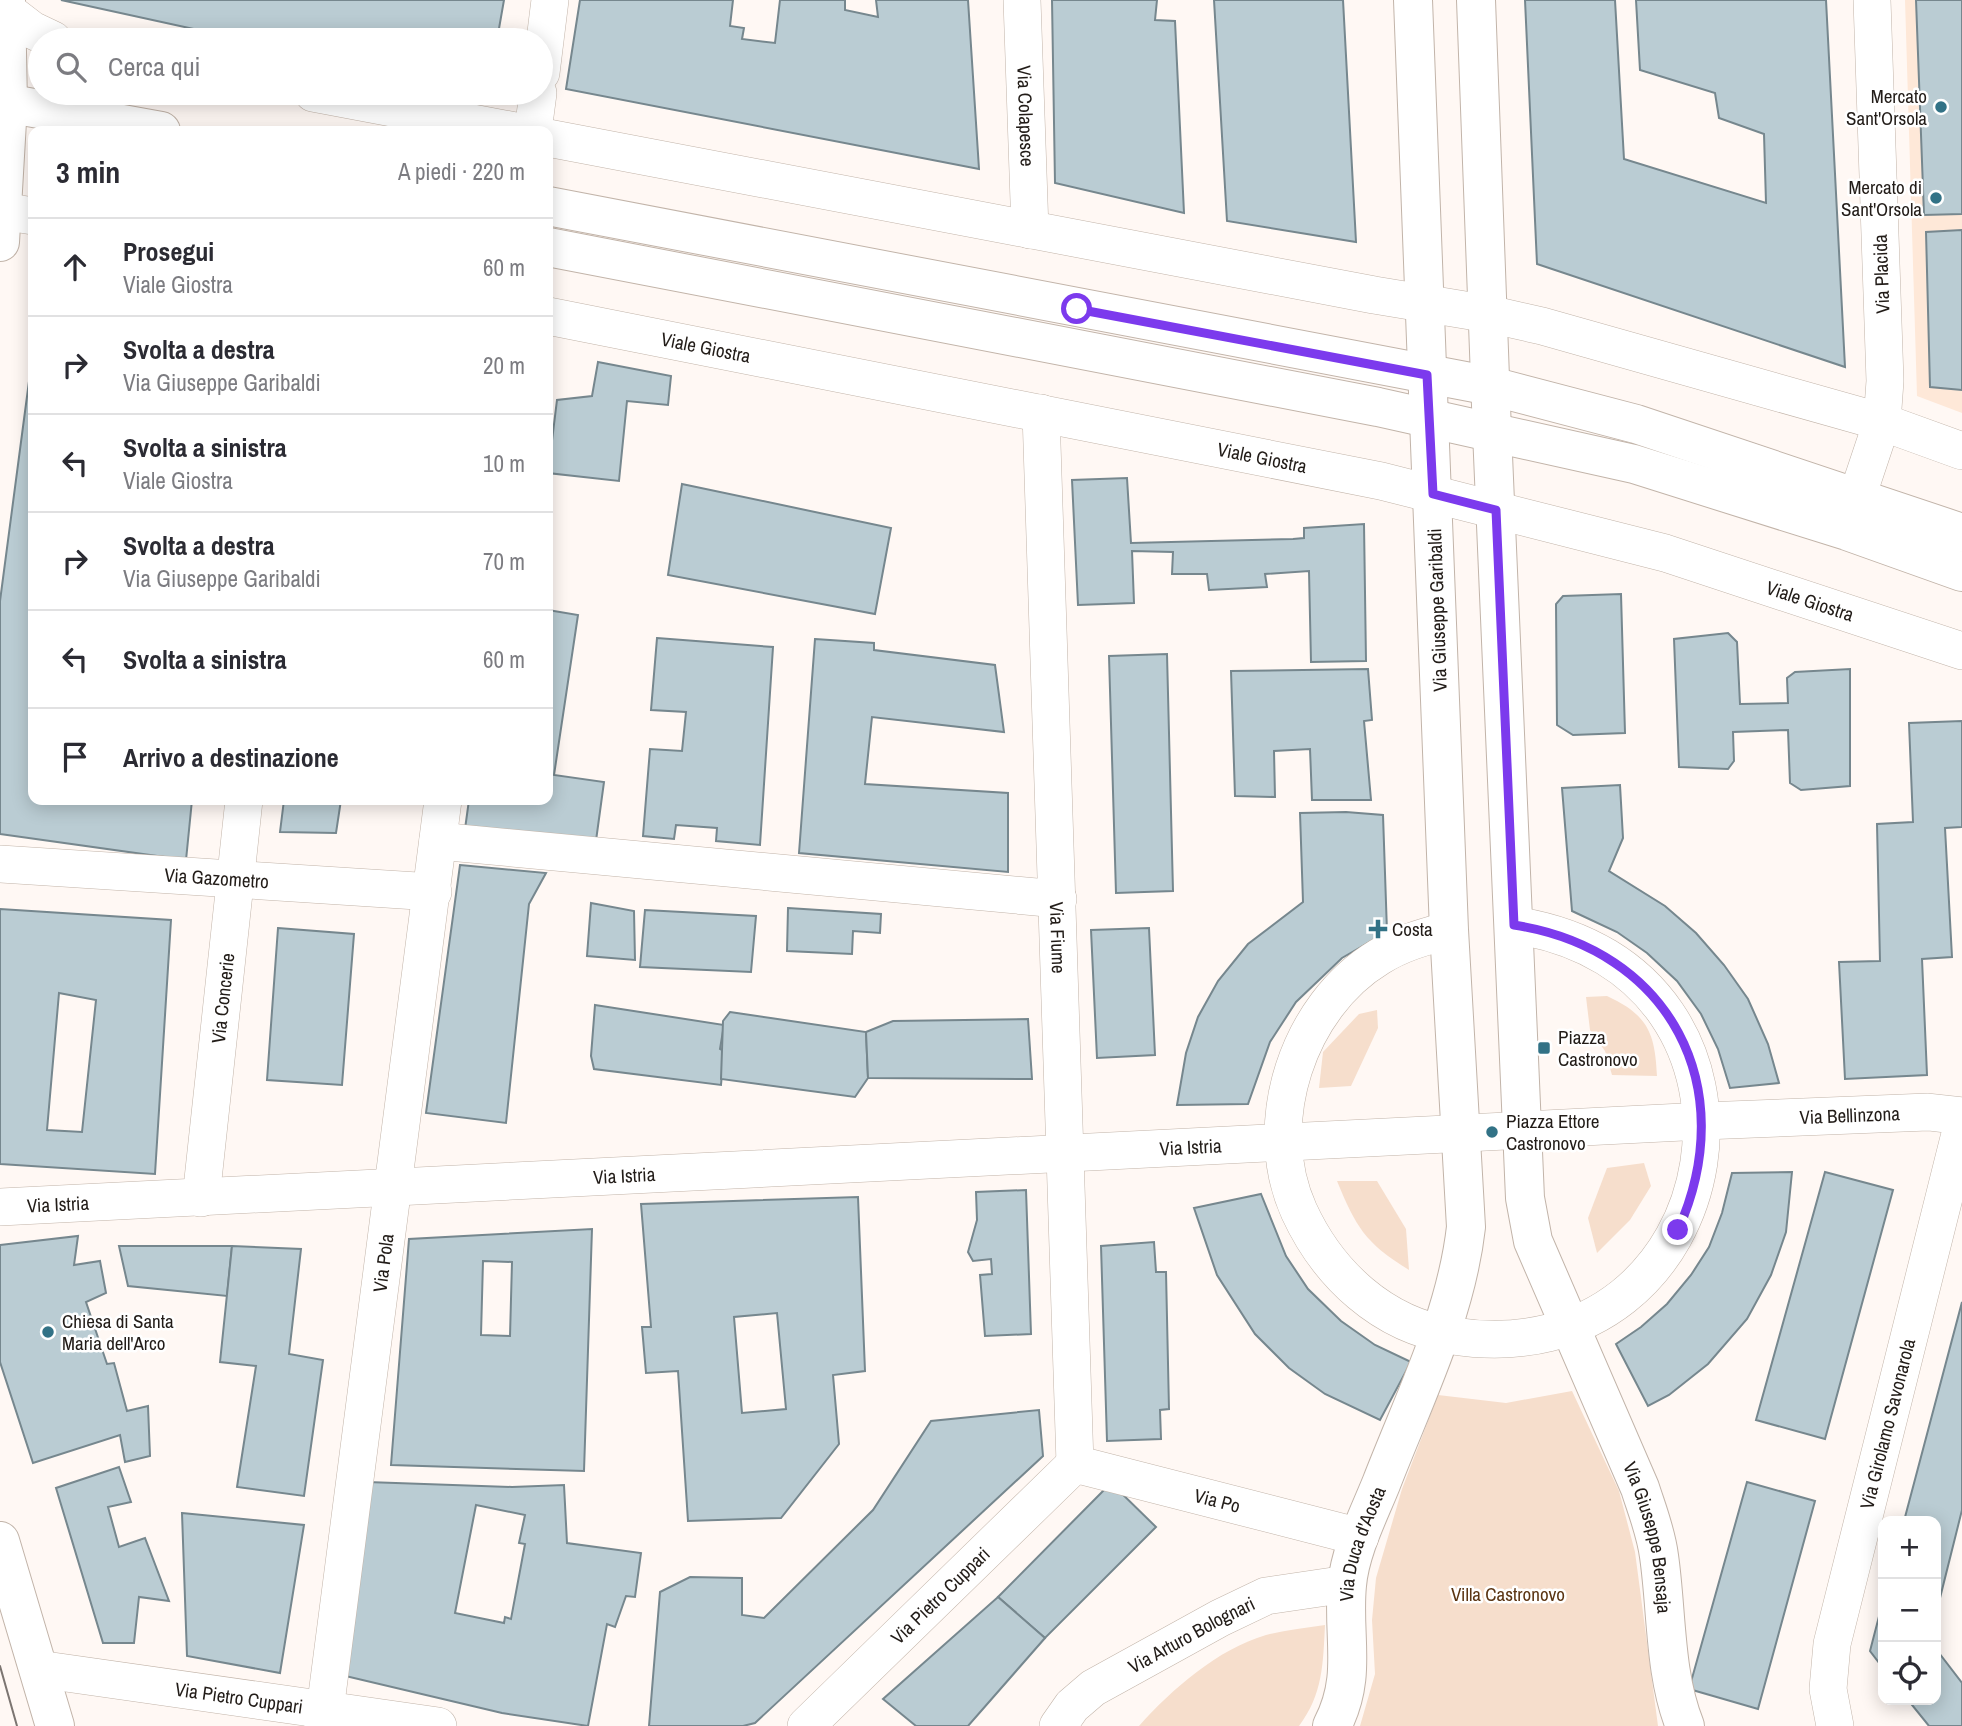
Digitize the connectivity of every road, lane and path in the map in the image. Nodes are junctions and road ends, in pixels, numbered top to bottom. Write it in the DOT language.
graph roads {
  1 [pos="550,0"];
  2 [pos="1023,0"];
  3 [pos="1413,0"];
  4 [pos="1476,0"];
  5 [pos="1872,0"];
  6 [pos="6,5"];
  7 [pos="30,28"];
  8 [pos="547,28"];
  9 [pos="16,54"];
  10 [pos="4,103"];
  11 [pos="377,105"];
  12 [pos="536,105"];
  13 [pos="133,126"];
  14 [pos="488,126"];
  15 [pos="534,126"];
  16 [pos="553,139"];
  17 [pos="13,144"];
  18 [pos="553,207"];
  19 [pos="12,223"];
  20 [pos="1030,230"];
  21 [pos="553,248"];
  22 [pos="1425,305"];
  23 [pos="1489,314"];
  24 [pos="553,317"];
  25 [pos="1427,375"];
  26 [pos="1491,386"];
  27 [pos="1041,413"];
  28 [pos="1429,419"];
  29 [pos="1882,422"];
  30 [pos="1492,432"];
  31 [pos="1962,452"];
  32 [pos="1433,494"];
  33 [pos="1857,496"];
  34 [pos="1496,510"];
  35 [pos="1962,533"];
  36 [pos="1962,572"];
  37 [pos="1962,651"];
  38 [pos="244,805"];
  39 [pos="442,805"];
  40 [pos="438,841"];
  41 [pos="0,864"];
  42 [pos="236,880"];
  43 [pos="433,892"];
  44 [pos="1058,899"];
  45 [pos="1514,925"];
  46 [pos="1449,930"];
  47 [pos="1962,1116"];
  48 [pos="1719,1121"];
  49 [pos="1962,1126"];
  50 [pos="1522,1132"];
  51 [pos="1461,1135"];
  52 [pos="1267,1144"];
  53 [pos="1067,1154"];
  54 [pos="393,1187"];
  55 [pos="201,1198"];
  56 [pos="0,1207"];
  57 [pos="1575,1343"];
  58 [pos="1433,1350"];
  59 [pos="1075,1464"];
  60 [pos="1360,1537"];
  61 [pos="0,1541"];
  62 [pos="1347,1584"];
  63 [pos="38,1669"];
  64 [pos="324,1717"];
  65 [pos="1834,1725"];
  66 [pos="55,1726"];
  67 [pos="438,1726"];
  68 [pos="806,1726"];
  69 [pos="1058,1726"];
  70 [pos="1332,1726"];
  71 [pos="1685,1726"];
  1 -- 8 [label="street"];
  2 -- 20 [label="street, Via Colapesce"];
  3 -- 22 [label="main road, Via Giuseppe Garibaldi"];
  4 -- 23 [label="main road"];
  5 -- 29 [label="street, Via Placida"];
  6 -- 7 [label="street"];
  6 -- 9 [label="main road"];
  9 -- 10 [label="main road"];
  10 -- 13 [label="main road"];
  10 -- 17 [label="main road"];
  11 -- 14 [label="street"];
  12 -- 15 [label="street"];
  16 -- 20 [label="street"];
  17 -- 19 [label="main road"];
  18 -- 25 [label="main road"];
  20 -- 22 [label="street"];
  21 -- 28 [label="main road"];
  22 -- 23 [label="street"];
  22 -- 25 [label="main road, Via Giuseppe Garibaldi"];
  23 -- 26 [label="main road"];
  23 -- 29 [label="street"];
  24 -- 27 [label="street, Viale Giostra"];
  25 -- 26 [label="main road"];
  25 -- 28 [label="main road, Via Giuseppe Garibaldi"];
  26 -- 30 [label="main road"];
  26 -- 33 [label="main road"];
  27 -- 32 [label="street, Viale Giostra"];
  27 -- 44 [label="street, Via Fiume"];
  28 -- 30 [label="main road"];
  28 -- 32 [label="main road, Via Giuseppe Garibaldi"];
  29 -- 31 [label="street"];
  29 -- 33 [label="street, Via Placida"];
  30 -- 34 [label="main road"];
  30 -- 36 [label="main road"];
  32 -- 34 [label="street, Viale Giostra"];
  32 -- 46 [label="main road, Via Giuseppe Garibaldi"];
  33 -- 35 [label="main road"];
  34 -- 37 [label="street, Viale Giostra"];
  34 -- 45 [label="main road"];
  38 -- 42 [label="street, Via Concerie"];
  39 -- 40 [label="street, Via Pola"];
  40 -- 43 [label="street, Via Pola"];
  40 -- 44 [label="street"];
  41 -- 42 [label="street, Via Gazometro"];
  42 -- 43 [label="street, Via Gazometro"];
  42 -- 55 [label="street, Via Concerie"];
  43 -- 54 [label="street, Via Pola"];
  44 -- 53 [label="street, Via Fiume"];
  45 -- 48 [label="street"];
  45 -- 50 [label="main road"];
  46 -- 51 [label="main road, Via Giuseppe Garibaldi"];
  46 -- 52 [label="street"];
  47 -- 48 [label="street, Via Bellinzona"];
  48 -- 50 [label="street, Via Bellinzona"];
  48 -- 57 [label="street"];
  49 -- 65 [label="street, Via Girolamo Savonarola"];
  50 -- 51 [label="street, Via Istria"];
  50 -- 57 [label="main road, Via Giuseppe Bensaja"];
  51 -- 52 [label="street, Via Istria"];
  51 -- 58 [label="main road, Via Duca d'Aosta"];
  52 -- 53 [label="street, Via Istria"];
  52 -- 58 [label="street"];
  53 -- 54 [label="street, Via Istria"];
  53 -- 59 [label="street, Via Fiume"];
  54 -- 55 [label="street, Via Istria"];
  54 -- 64 [label="street, Via Pola"];
  55 -- 56 [label="street, Via Istria"];
  57 -- 58 [label="street"];
  57 -- 71 [label="main road, Via Giuseppe Bensaja"];
  58 -- 60 [label="main road, Via Duca d'Aosta"];
  59 -- 60 [label="street, Via Po"];
  59 -- 68 [label="street, Via Pietro Cuppari"];
  60 -- 62 [label="main road, Via Duca d'Aosta"];
  61 -- 63 [label="main road"];
  62 -- 69 [label="street, Via Arturo Bolognari"];
  62 -- 70 [label="main road, Via Duca d'Aosta"];
  63 -- 64 [label="street, Via Pietro Cuppari"];
  63 -- 66 [label="main road"];
  64 -- 67 [label="street, Via Pietro Cuppari"];
}
